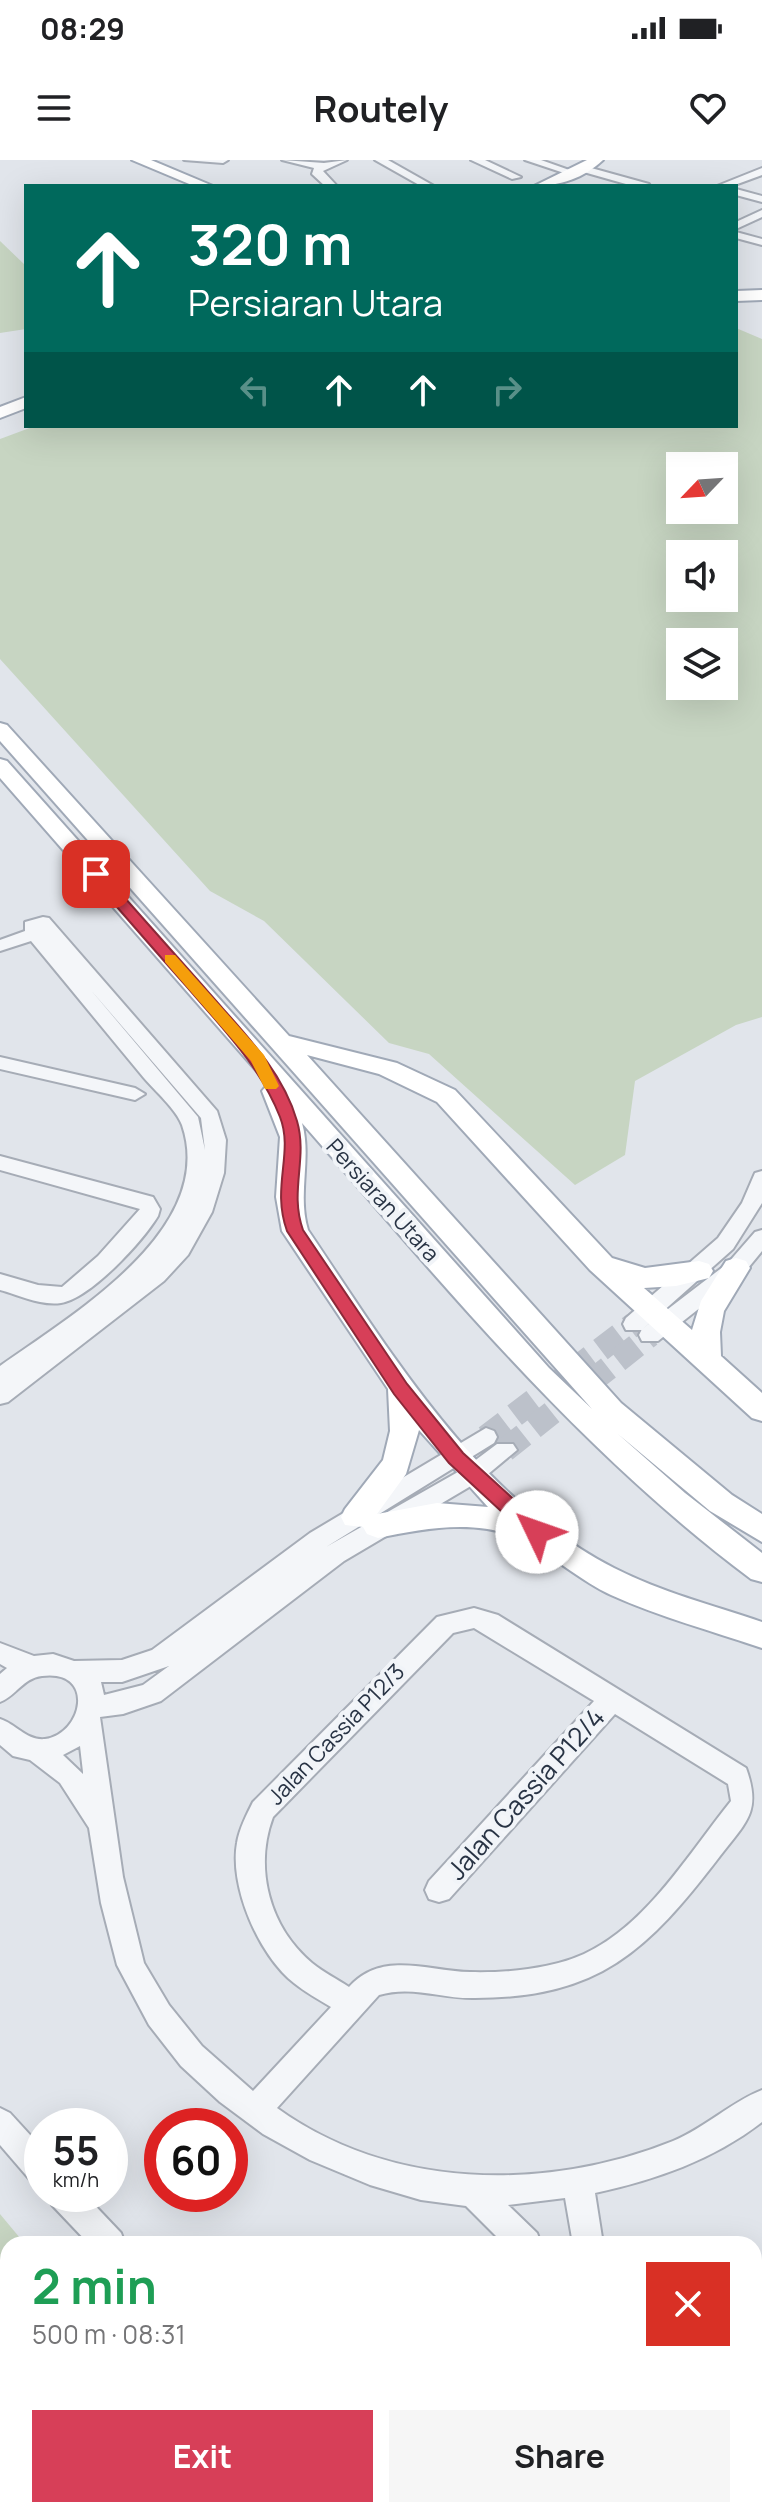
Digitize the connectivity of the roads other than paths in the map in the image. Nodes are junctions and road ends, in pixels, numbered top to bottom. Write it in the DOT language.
graph roads {
  1 [pos="129,160"];
  2 [pos="139,160"];
  3 [pos="189,160"];
  4 [pos="223,160"];
  5 [pos="287,160"];
  6 [pos="342,160"];
  7 [pos="380,160"];
  8 [pos="476,160"];
  9 [pos="530,160"];
  10 [pos="323,166"];
  11 [pos="592,169"];
  12 [pos="762,171"];
  13 [pos="516,177"];
  14 [pos="183,184"];
  15 [pos="201,184"];
  16 [pos="330,184"];
  17 [pos="425,184"];
  18 [pos="547,184"];
  19 [pos="560,184"];
  20 [pos="639,184"];
  21 [pos="727,184"];
  22 [pos="738,193"];
  23 [pos="762,199"];
  24 [pos="762,213"];
  25 [pos="738,225"];
  26 [pos="738,236"];
  27 [pos="762,242"];
  28 [pos="762,295"];
  29 [pos="738,296"];
  30 [pos="762,302"];
  31 [pos="738,303"];
  32 [pos="24,389"];
  33 [pos="0,396"];
  34 [pos="24,402"];
  35 [pos="0,411"];
  36 [pos="0,729"];
  37 [pos="0,765"];
  38 [pos="0,946"];
  39 [pos="269,1051"];
  40 [pos="0,1063"];
  41 [pos="135,1094"];
  42 [pos="0,1163"];
  43 [pos="762,1178"];
  44 [pos="762,1237"];
  45 [pos="600,1263"];
  46 [pos="736,1268"];
  47 [pos="699,1271"];
  48 [pos="0,1282"];
  49 [pos="650,1323"];
  50 [pos="707,1360"];
  51 [pos="10,1371"];
  52 [pos="400,1389"];
  53 [pos="0,1396"];
  54 [pos="762,1410"];
  55 [pos="495,1443"];
  56 [pos="464,1466"];
  57 [pos="367,1522"];
  58 [pos="762,1530"];
  59 [pos="537,1532"];
  60 [pos="762,1570"];
  61 [pos="762,1635"];
  62 [pos="0,1653"];
  63 [pos="32,1667"];
  64 [pos="75,1671"];
  65 [pos="0,1691"];
  66 [pos="613,1698"];
  67 [pos="91,1713"];
  68 [pos="0,1730"];
  69 [pos="36,1749"];
  70 [pos="101,1830"];
  71 [pos="439,1890"];
  72 [pos="351,2004"];
  73 [pos="256,2110"];
  74 [pos="758,2113"];
  75 [pos="0,2123"];
  76 [pos="24,2150"];
  77 [pos="578,2183"];
  78 [pos="474,2193"];
  79 [pos="80,2212"];
  80 [pos="102,2236"];
  81 [pos="518,2236"];
  82 [pos="587,2236"];
  1 -- 14 [label="main road"];
  2 -- 15 [label="main road"];
  3 -- 4 [label="street"];
  5 -- 10 [label="street"];
  6 -- 10 [label="street"];
  7 -- 17 [label="street"];
  8 -- 13 [label="street"];
  9 -- 11 [label="street"];
  10 -- 16 [label="street"];
  11 -- 18 [label="main road"];
  11 -- 19 [label="main road"];
  11 -- 20 [label="street"];
  12 -- 21 [label="street"];
  22 -- 23 [label="street"];
  24 -- 25 [label="street"];
  26 -- 27 [label="street"];
  28 -- 29 [label="main road"];
  30 -- 31 [label="main road"];
  32 -- 33 [label="main road"];
  34 -- 35 [label="main road"];
  36 -- 39 [label="main road, Persiaran Utara"];
  37 -- 39 [label="main road, Persiaran Utara"];
  38 -- 51 [label="street"];
  39 -- 45 [label="main road"];
  39 -- 52 [label="main road"];
  39 -- 58 [label="main road, Persiaran Utara"];
  39 -- 60 [label="main road, Persiaran Utara"];
  40 -- 41 [label="street"];
  42 -- 48 [label="street"];
  43 -- 47 [label="street"];
  44 -- 46 [label="street"];
  45 -- 47 [label="main road"];
  45 -- 49 [label="main road"];
  46 -- 49 [label="street"];
  46 -- 50 [label="main road"];
  47 -- 49 [label="street"];
  49 -- 50 [label="main road"];
  50 -- 54 [label="main road"];
  51 -- 53 [label="street"];
  52 -- 56 [label="main road"];
  52 -- 57 [label="main road"];
  55 -- 56 [label="street"];
  56 -- 57 [label="street"];
  56 -- 59 [label="main road"];
  57 -- 59 [label="main road"];
  57 -- 64 [label="street"];
  57 -- 67 [label="street"];
  59 -- 61 [label="main road"];
  62 -- 63 [label="street"];
  63 -- 64 [label="street"];
  63 -- 65 [label="street"];
  64 -- 67 [label="street"];
  66 -- 71 [label="street, Jalan Cassia P12/4"];
  66 -- 72 [label="street, Jalan Cassia P12/3"];
  66 -- 72 [label="street, Jalan Cassia P12/3"];
  67 -- 69 [label="street"];
  67 -- 70 [label="street"];
  68 -- 69 [label="street"];
  69 -- 70 [label="street"];
  70 -- 73 [label="street"];
  72 -- 73 [label="street, Jalan Cassia P12/3"];
  73 -- 78 [label="street"];
  74 -- 77 [label="street"];
  75 -- 76 [label="street"];
  77 -- 78 [label="street"];
  77 -- 82 [label="street"];
  78 -- 81 [label="street"];
  79 -- 80 [label="street"];
}
